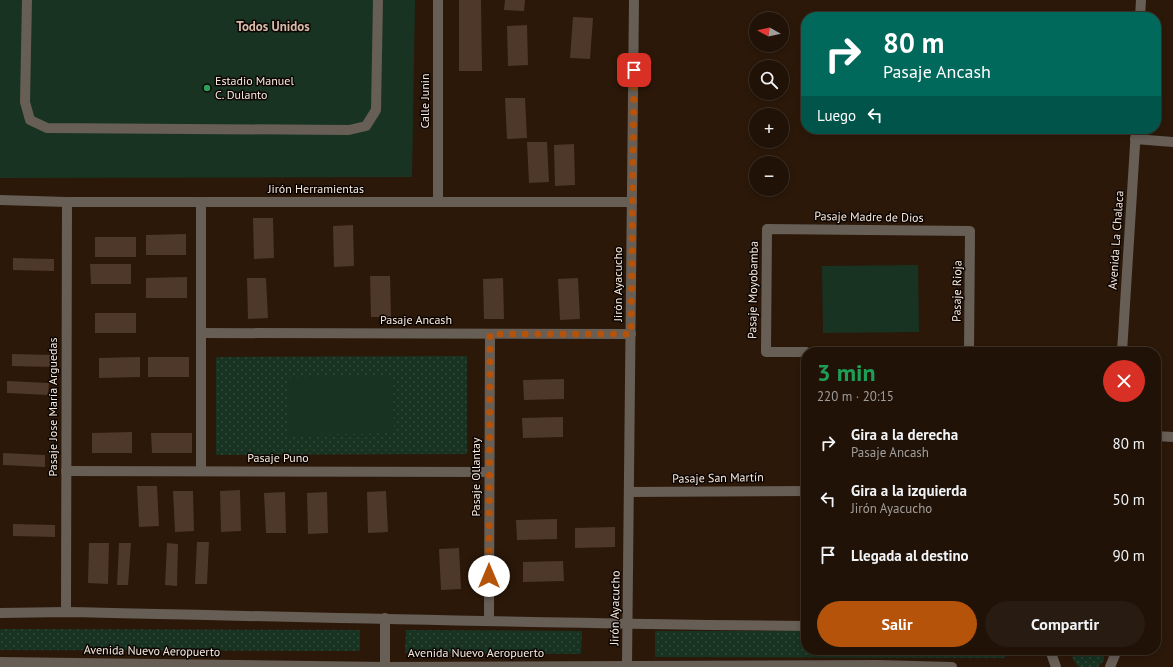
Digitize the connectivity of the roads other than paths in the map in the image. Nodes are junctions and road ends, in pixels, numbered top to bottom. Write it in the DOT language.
graph roads {
  1 [pos="27,0"];
  2 [pos="378,0"];
  3 [pos="438,0"];
  4 [pos="634,0"];
  5 [pos="1141,0"];
  6 [pos="1140,12"];
  7 [pos="1136,134"];
  8 [pos="1173,142"];
  9 [pos="0,200"];
  10 [pos="67,202"];
  11 [pos="201,202"];
  12 [pos="438,202"];
  13 [pos="632,202"];
  14 [pos="767,229"];
  15 [pos="970,231"];
  16 [pos="201,333"];
  17 [pos="490,334"];
  18 [pos="631,334"];
  19 [pos="969,347"];
  20 [pos="1122,347"];
  21 [pos="801,352"];
  22 [pos="1161,436"];
  23 [pos="1173,437"];
  24 [pos="66,471"];
  25 [pos="201,471"];
  26 [pos="489,472"];
  27 [pos="801,490"];
  28 [pos="629,492"];
  29 [pos="66,612"];
  30 [pos="0,613"];
  31 [pos="385,618"];
  32 [pos="489,620"];
  33 [pos="628,625"];
  34 [pos="801,626"];
  35 [pos="1052,655"];
  36 [pos="1115,655"];
  37 [pos="0,662"];
  38 [pos="628,665"];
  39 [pos="696,666"];
  40 [pos="879,666"];
  41 [pos="385,667"];
  42 [pos="952,667"];
  43 [pos="1056,667"];
  44 [pos="1110,667"];
  1 -- 2 [label="street"];
  3 -- 12 [label="street, Calle Junin"];
  4 -- 13 [label="street, Jirón Ayacucho"];
  5 -- 6 [label="street"];
  7 -- 8 [label="street"];
  7 -- 20 [label="street, Avenida La Chalaca"];
  9 -- 10 [label="street, Jirón Herramientas"];
  10 -- 11 [label="street, Jirón Herramientas"];
  10 -- 24 [label="street, Pasaje Jose María Arguedas"];
  11 -- 12 [label="street, Jirón Herramientas"];
  11 -- 16 [label="street"];
  12 -- 13 [label="street, Jirón Herramientas"];
  13 -- 18 [label="street, Jirón Ayacucho"];
  14 -- 15 [label="street, Pasaje Madre de Dios"];
  14 -- 21 [label="street, Pasaje Moyobamba"];
  15 -- 19 [label="street, Pasaje Rioja"];
  16 -- 17 [label="street, Pasaje Ancash"];
  16 -- 25 [label="street"];
  17 -- 18 [label="street, Pasaje Ancash"];
  17 -- 26 [label="street, Pasaje Ollantay"];
  18 -- 28 [label="street, Jirón Ayacucho"];
  22 -- 23 [label="street"];
  24 -- 25 [label="street, Pasaje Puno"];
  24 -- 29 [label="street, Pasaje Jose María Arguedas"];
  25 -- 26 [label="street, Pasaje Puno"];
  26 -- 32 [label="street, Pasaje Ollantay"];
  27 -- 28 [label="street, Pasaje San Martín"];
  28 -- 33 [label="street, Jirón Ayacucho"];
  29 -- 30 [label="street"];
  29 -- 31 [label="street"];
  31 -- 32 [label="street"];
  31 -- 41 [label="street"];
  32 -- 33 [label="street"];
  33 -- 34 [label="street"];
  33 -- 38 [label="street, Jirón Ayacucho"];
  35 -- 43 [label="street"];
  36 -- 44 [label="street"];
  37 -- 41 [label="street, Avenida Nuevo Aeropuerto"];
  38 -- 39 [label="street, Avenida Nuevo Aeropuerto"];
  38 -- 41 [label="street, Avenida Nuevo Aeropuerto"];
  39 -- 40 [label="street, Avenida Nuevo Aeropuerto"];
  40 -- 42 [label="street, Avenida Nuevo Aeropuerto"];
}
